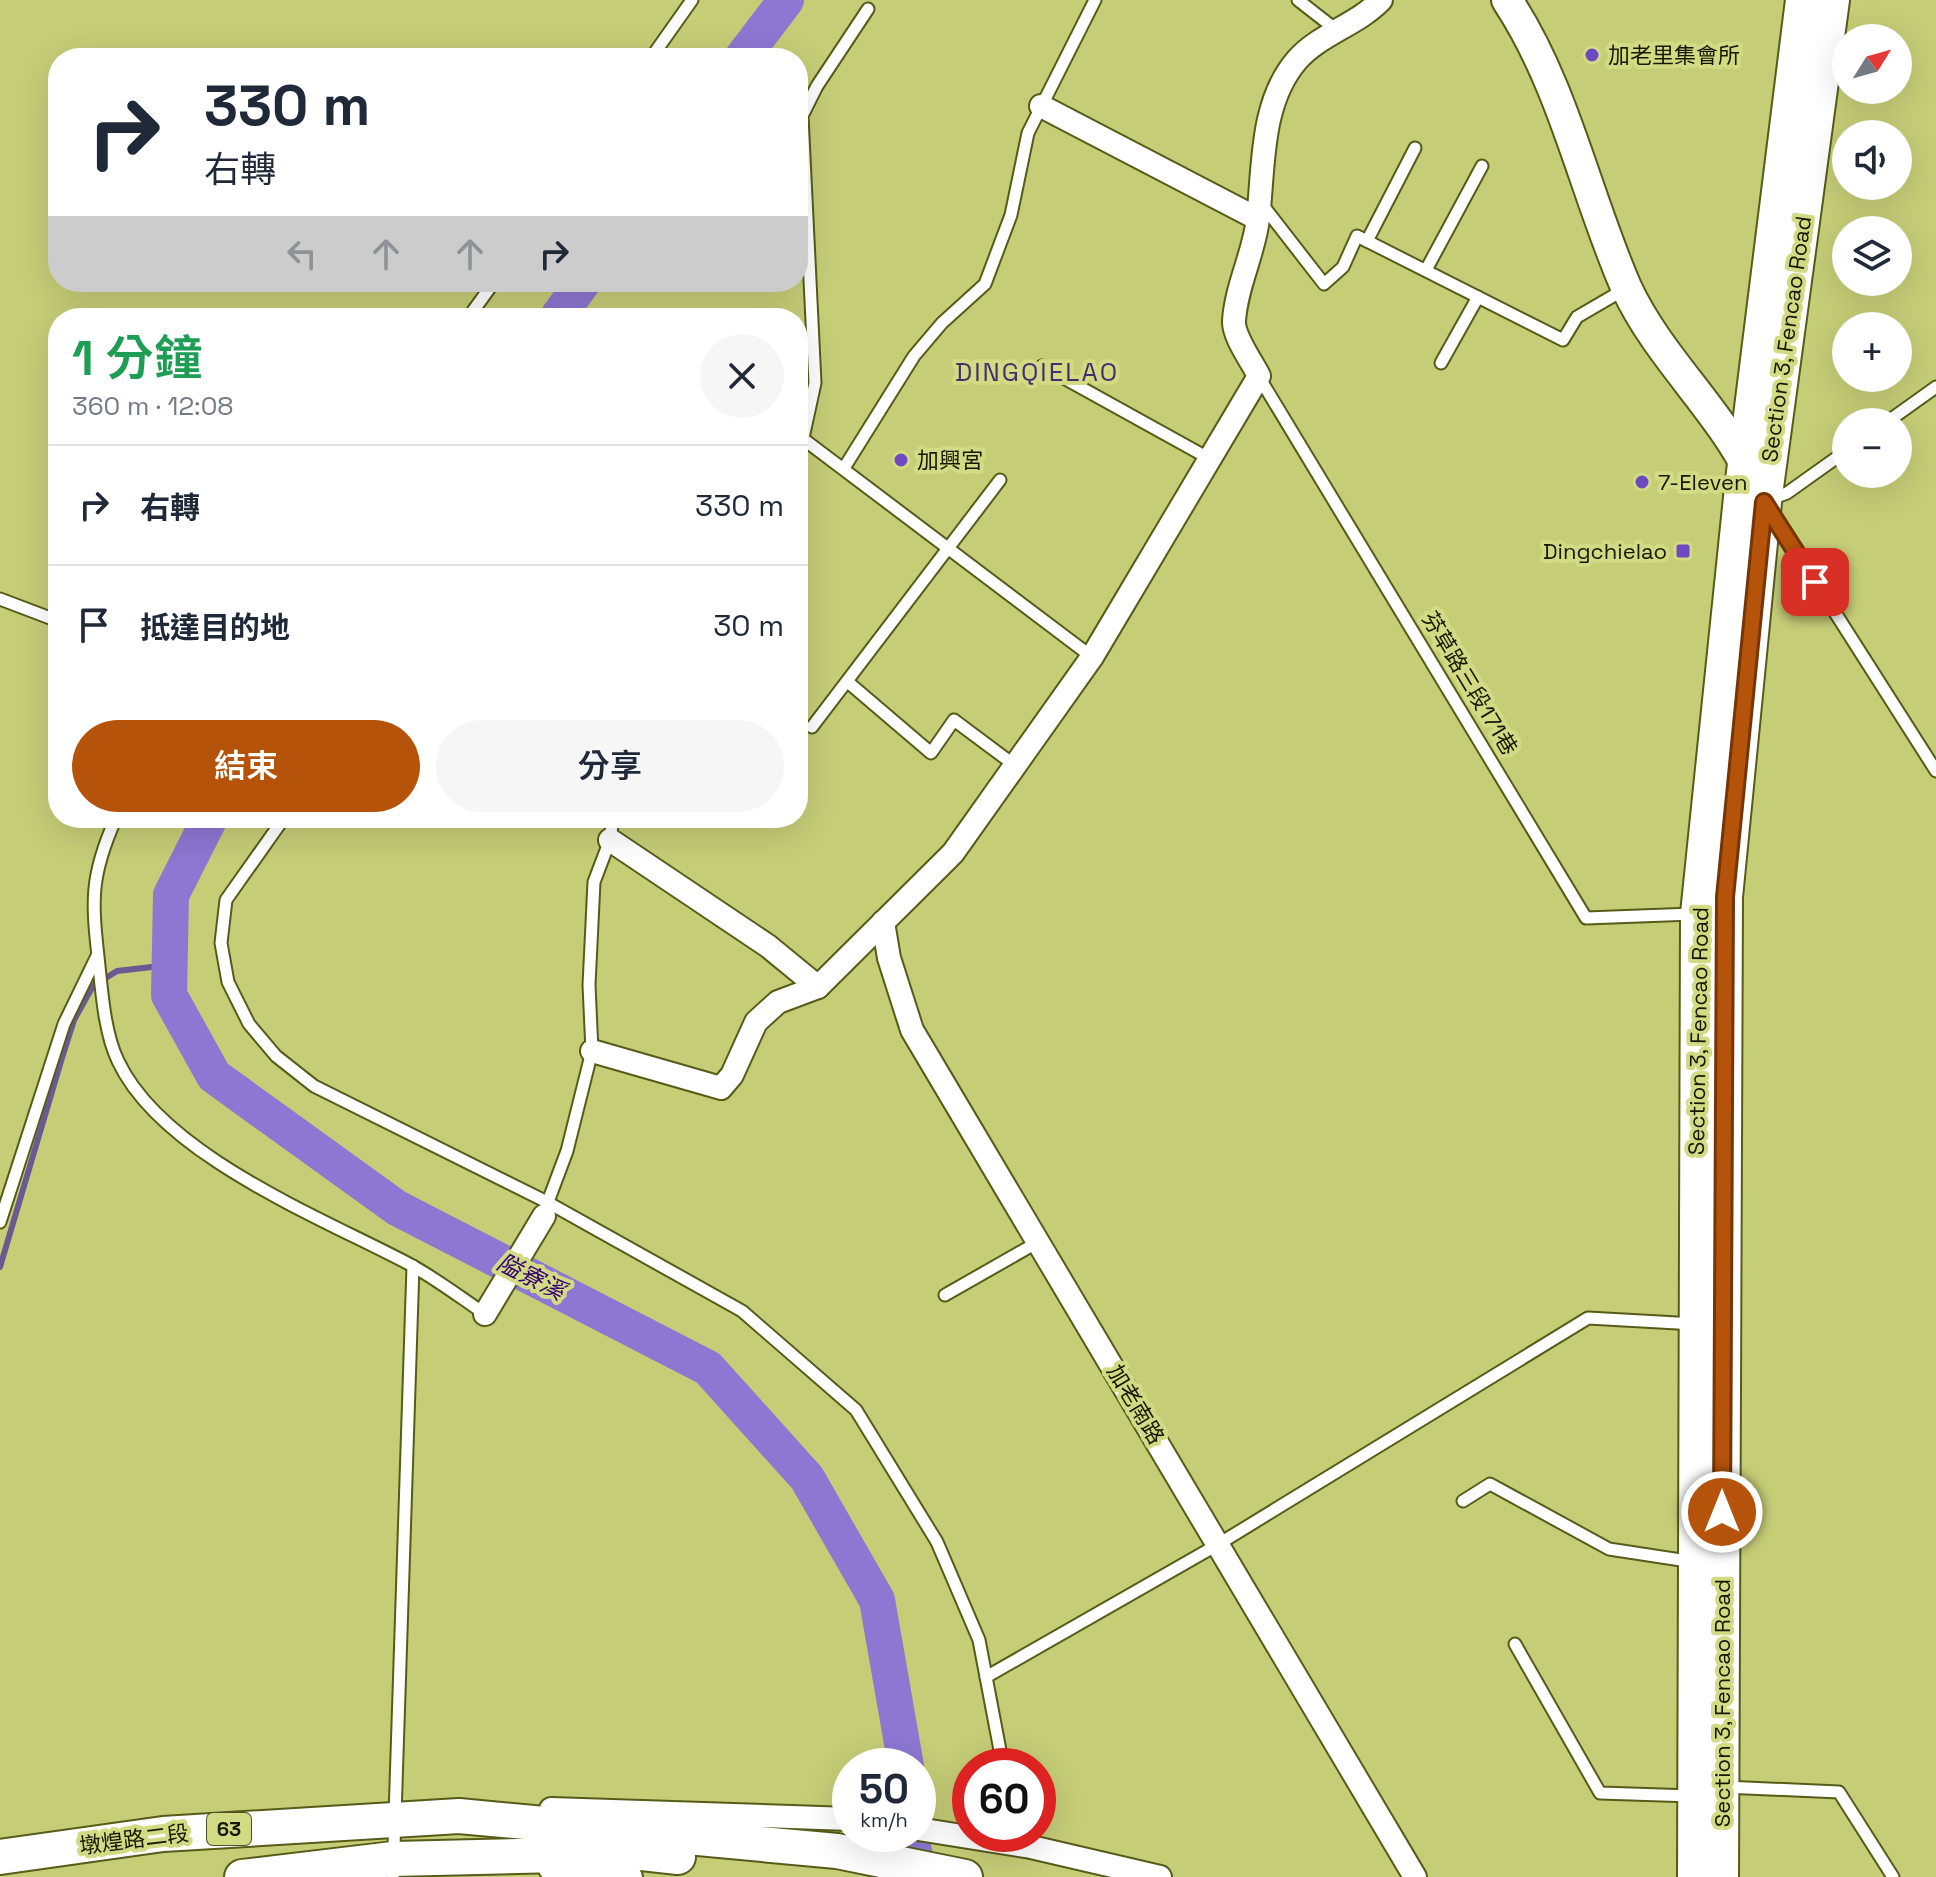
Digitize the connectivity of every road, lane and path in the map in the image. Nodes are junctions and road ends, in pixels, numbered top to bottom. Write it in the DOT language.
graph roads {
  1 [pos="692,0"];
  2 [pos="1095,0"];
  3 [pos="1298,0"];
  4 [pos="1381,0"];
  5 [pos="1507,0"];
  6 [pos="1803,0"];
  7 [pos="1832,0"];
  8 [pos="868,9"];
  9 [pos="1339,32"];
  10 [pos="658,48"];
  11 [pos="808,104"];
  12 [pos="1041,106"];
  13 [pos="1415,148"];
  14 [pos="1482,166"];
  15 [pos="1258,210"];
  16 [pos="808,239"];
  17 [pos="1367,241"];
  18 [pos="1426,270"];
  19 [pos="1627,288"];
  20 [pos="1478,297"];
  21 [pos="1441,363"];
  22 [pos="1042,366"];
  23 [pos="1259,376"];
  24 [pos="1936,387"];
  25 [pos="1907,408"];
  26 [pos="808,410"];
  27 [pos="808,442"];
  28 [pos="1210,459"];
  29 [pos="1832,461"];
  30 [pos="1745,463"];
  31 [pos="844,468"];
  32 [pos="1000,480"];
  33 [pos="1764,502"];
  34 [pos="948,549"];
  35 [pos="0,599"];
  36 [pos="48,617"];
  37 [pos="1092,657"];
  38 [pos="849,683"];
  39 [pos="812,727"];
  40 [pos="1017,767"];
  41 [pos="1936,771"];
  42 [pos="111,828"];
  43 [pos="277,828"];
  44 [pos="611,829"];
  45 [pos="1698,914"];
  46 [pos="883,922"];
  47 [pos="98,955"];
  48 [pos="818,987"];
  49 [pos="592,1051"];
  50 [pos="546,1209"];
  51 [pos="0,1222"];
  52 [pos="1038,1242"];
  53 [pos="413,1266"];
  54 [pos="945,1295"];
  55 [pos="492,1306"];
  56 [pos="1696,1324"];
  57 [pos="1463,1501"];
  58 [pos="1217,1545"];
  59 [pos="1694,1562"];
  60 [pos="1515,1644"];
  61 [pos="986,1677"];
  62 [pos="1000,1748"];
  63 [pos="1708,1792"];
  64 [pos="459,1816"];
  65 [pos="394,1817"];
  66 [pos="832,1818"];
  67 [pos="936,1832"];
  68 [pos="0,1857"];
  69 [pos="453,1859"];
  70 [pos="841,1867"];
  71 [pos="393,1868"];
  72 [pos="242,1877"];
  73 [pos="631,1877"];
  74 [pos="965,1877"];
  75 [pos="1160,1877"];
  76 [pos="1415,1877"];
  77 [pos="1695,1877"];
  78 [pos="1721,1877"];
  79 [pos="1893,1877"];
  1 -- 10 [label="lane"];
  2 -- 12 [label="lane"];
  3 -- 9 [label="lane"];
  4 -- 9 [label="street"];
  5 -- 19 [label="street"];
  6 -- 30 [label="main road, Section 3, Fencao Road"];
  7 -- 33 [label="main road, Section 3, Fencao Road"];
  8 -- 11 [label="lane"];
  9 -- 15 [label="street"];
  12 -- 15 [label="street"];
  12 -- 31 [label="lane"];
  13 -- 17 [label="lane"];
  14 -- 18 [label="lane"];
  15 -- 17 [label="lane"];
  15 -- 23 [label="street"];
  16 -- 26 [label="lane"];
  17 -- 18 [label="lane"];
  18 -- 20 [label="lane"];
  19 -- 20 [label="lane"];
  19 -- 30 [label="street"];
  20 -- 21 [label="lane"];
  22 -- 28 [label="lane"];
  23 -- 28 [label="street"];
  23 -- 45 [label="lane, 芬草路三段171巷"];
  24 -- 25 [label="lane"];
  27 -- 31 [label="lane"];
  28 -- 37 [label="street"];
  29 -- 33 [label="lane"];
  30 -- 33 [label="street"];
  30 -- 45 [label="main road, Section 3, Fencao Road"];
  31 -- 34 [label="lane"];
  32 -- 34 [label="lane"];
  33 -- 41 [label="lane"];
  33 -- 63 [label="main road, Section 3, Fencao Road"];
  34 -- 37 [label="lane"];
  34 -- 38 [label="lane"];
  35 -- 36 [label="lane"];
  37 -- 40 [label="street"];
  38 -- 39 [label="lane"];
  38 -- 40 [label="lane"];
  40 -- 46 [label="street"];
  42 -- 47 [label="lane"];
  43 -- 50 [label="lane"];
  44 -- 48 [label="street"];
  44 -- 49 [label="lane"];
  45 -- 56 [label="main road, Section 3, Fencao Road"];
  46 -- 48 [label="street"];
  46 -- 52 [label="street, 加老南路"];
  47 -- 51 [label="lane"];
  47 -- 53 [label="lane"];
  48 -- 49 [label="street"];
  49 -- 50 [label="lane"];
  50 -- 55 [label="street"];
  50 -- 61 [label="lane"];
  52 -- 54 [label="lane"];
  52 -- 58 [label="street, 加老南路"];
  53 -- 55 [label="lane"];
  53 -- 65 [label="lane"];
  56 -- 58 [label="lane"];
  56 -- 59 [label="main road, Section 3, Fencao Road"];
  57 -- 59 [label="lane"];
  58 -- 61 [label="lane"];
  58 -- 76 [label="street, 加老南路"];
  59 -- 63 [label="main road, Section 3, Fencao Road"];
  60 -- 63 [label="lane"];
  61 -- 62 [label="lane"];
  63 -- 77 [label="main road, Section 3, Fencao Road"];
  63 -- 78 [label="main road, Section 3, Fencao Road"];
  63 -- 79 [label="lane"];
  64 -- 65 [label="main road, 墩煌路二段 / 63"];
  64 -- 66 [label="street, 墩煌路二段"];
  64 -- 70 [label="main road, 墩煌路二段 / 63"];
  65 -- 68 [label="main road, 墩煌路二段 / 63"];
  65 -- 71 [label="lane"];
  67 -- 75 [label="street, bridge"];
  69 -- 70 [label="main road, 63"];
  69 -- 71 [label="main road, 63"];
  69 -- 73 [label="street"];
  70 -- 74 [label="main road, 63"];
  71 -- 72 [label="main road, 63"];
}
